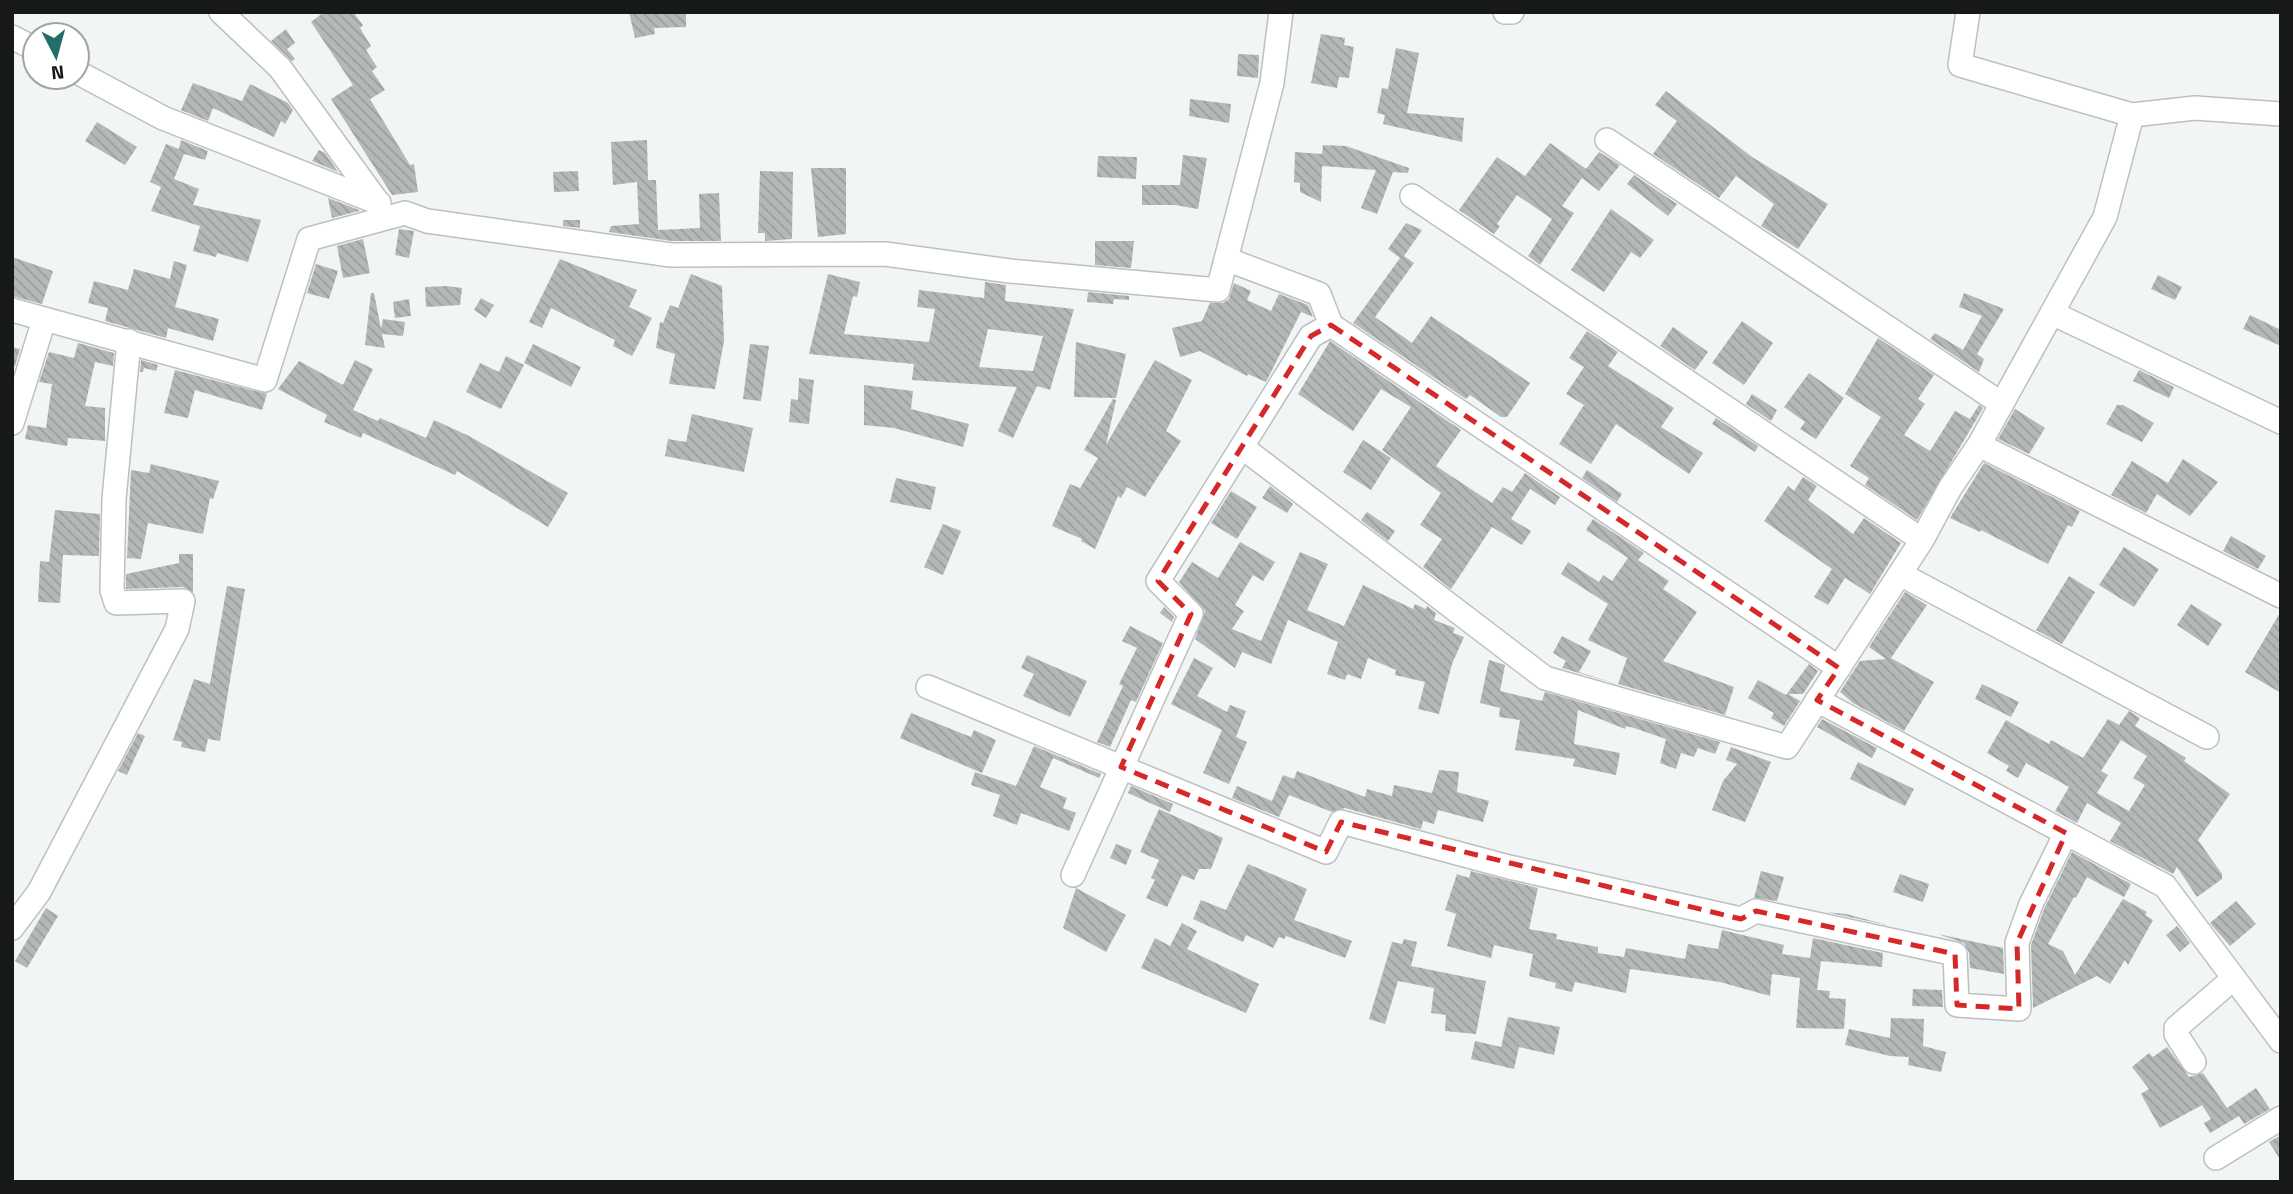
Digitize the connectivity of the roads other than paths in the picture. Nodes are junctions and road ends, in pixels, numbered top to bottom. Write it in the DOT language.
graph roads {
  1 [pos="221,12"];
  2 [pos="1281,12"];
  3 [pos="1505,12"];
  4 [pos="1512,12"];
  5 [pos="1968,12"];
  6 [pos="91,79"];
  7 [pos="2281,114"];
  8 [pos="2132,115"];
  9 [pos="1607,140"];
  10 [pos="1412,197"];
  11 [pos="384,210"];
  12 [pos="1226,259"];
  13 [pos="12,310"];
  14 [pos="2052,313"];
  15 [pos="44,320"];
  16 [pos="1331,325"];
  17 [pos="129,341"];
  18 [pos="2002,404"];
  19 [pos="2281,422"];
  20 [pos="12,423"];
  21 [pos="1979,444"];
  22 [pos="1242,447"];
  23 [pos="1922,540"];
  24 [pos="1900,573"];
  25 [pos="2281,596"];
  26 [pos="1839,668"];
  27 [pos="928,687"];
  28 [pos="1817,700"];
  29 [pos="2207,737"];
  30 [pos="1121,767"];
  31 [pos="2066,833"];
  32 [pos="1073,875"];
  33 [pos="12,928"];
  34 [pos="2234,978"];
  35 [pos="2281,1041"];
  36 [pos="2194,1062"];
  37 [pos="2281,1118"];
  38 [pos="2216,1157"];
  1 -- 11 [label="street"];
  2 -- 12 [label="street"];
  3 -- 4 [label="street"];
  5 -- 8 [label="street"];
  6 -- 11 [label="street"];
  7 -- 8 [label="street"];
  8 -- 14 [label="street"];
  9 -- 18 [label="street"];
  10 -- 23 [label="street"];
  11 -- 12 [label="street"];
  11 -- 17 [label="street"];
  12 -- 16 [label="street"];
  13 -- 15 [label="street"];
  14 -- 18 [label="street"];
  14 -- 19 [label="street"];
  15 -- 17 [label="street"];
  15 -- 20 [label="street"];
  16 -- 22 [label="street"];
  16 -- 26 [label="street"];
  17 -- 33 [label="street"];
  18 -- 21 [label="street"];
  21 -- 23 [label="street"];
  21 -- 25 [label="street"];
  22 -- 28 [label="street"];
  22 -- 30 [label="street"];
  23 -- 24 [label="street"];
  24 -- 26 [label="street"];
  24 -- 29 [label="street"];
  26 -- 28 [label="street"];
  27 -- 30 [label="street"];
  28 -- 31 [label="street"];
  30 -- 31 [label="street"];
  30 -- 32 [label="street"];
  31 -- 34 [label="street"];
  34 -- 35 [label="street"];
  34 -- 36 [label="street"];
  37 -- 38 [label="street"];
}
